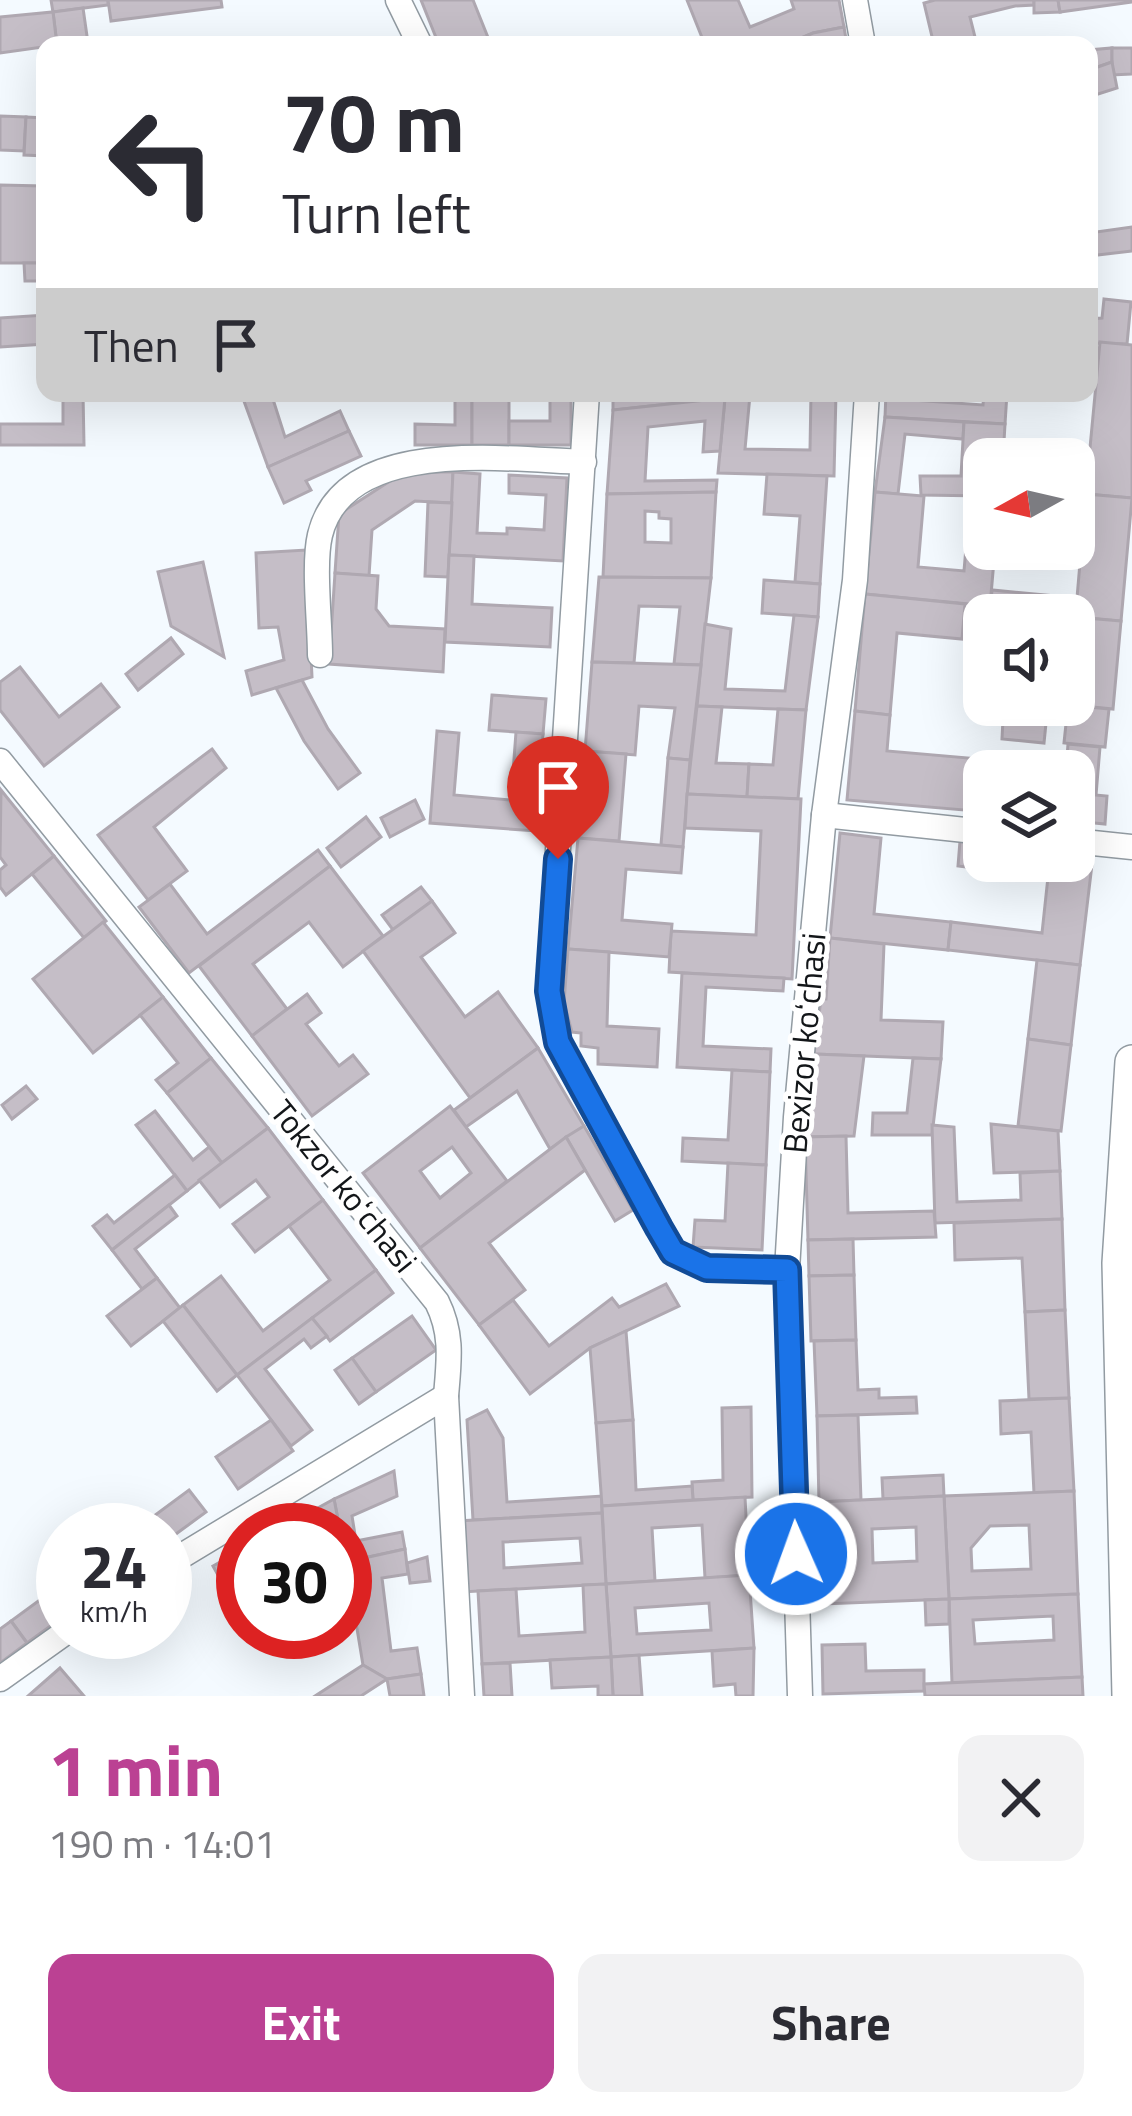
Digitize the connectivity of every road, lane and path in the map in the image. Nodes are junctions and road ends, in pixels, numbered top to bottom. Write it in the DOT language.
graph roads {
  1 [pos="398,0"];
  2 [pos="855,0"];
  3 [pos="416,36"];
  4 [pos="861,36"];
  5 [pos="587,402"];
  6 [pos="866,402"];
  7 [pos="584,462"];
  8 [pos="320,655"];
  9 [pos="0,761"];
  10 [pos="824,815"];
  11 [pos="963,830"];
  12 [pos="1095,843"];
  13 [pos="1132,847"];
  14 [pos="1132,1062"];
  15 [pos="787,1270"];
  16 [pos="446,1396"];
  17 [pos="192,1550"];
  18 [pos="36,1653"];
  19 [pos="0,1679"];
  20 [pos="462,1696"];
  21 [pos="800,1696"];
  22 [pos="1130,1696"];
  1 -- 3 [label="street"];
  2 -- 4 [label="street"];
  5 -- 7 [label="street"];
  6 -- 10 [label="street, Bexizor koʻchasi"];
  7 -- 8 [label="street"];
  7 -- 15 [label="street"];
  9 -- 16 [label="street, Tokzor koʻchasi"];
  10 -- 11 [label="street"];
  10 -- 15 [label="street, Bexizor koʻchasi"];
  12 -- 13 [label="street"];
  14 -- 22 [label="main road"];
  15 -- 21 [label="street, Bexizor koʻchasi"];
  16 -- 17 [label="street"];
  16 -- 20 [label="street, Tokzor koʻchasi"];
  18 -- 19 [label="street"];
}
